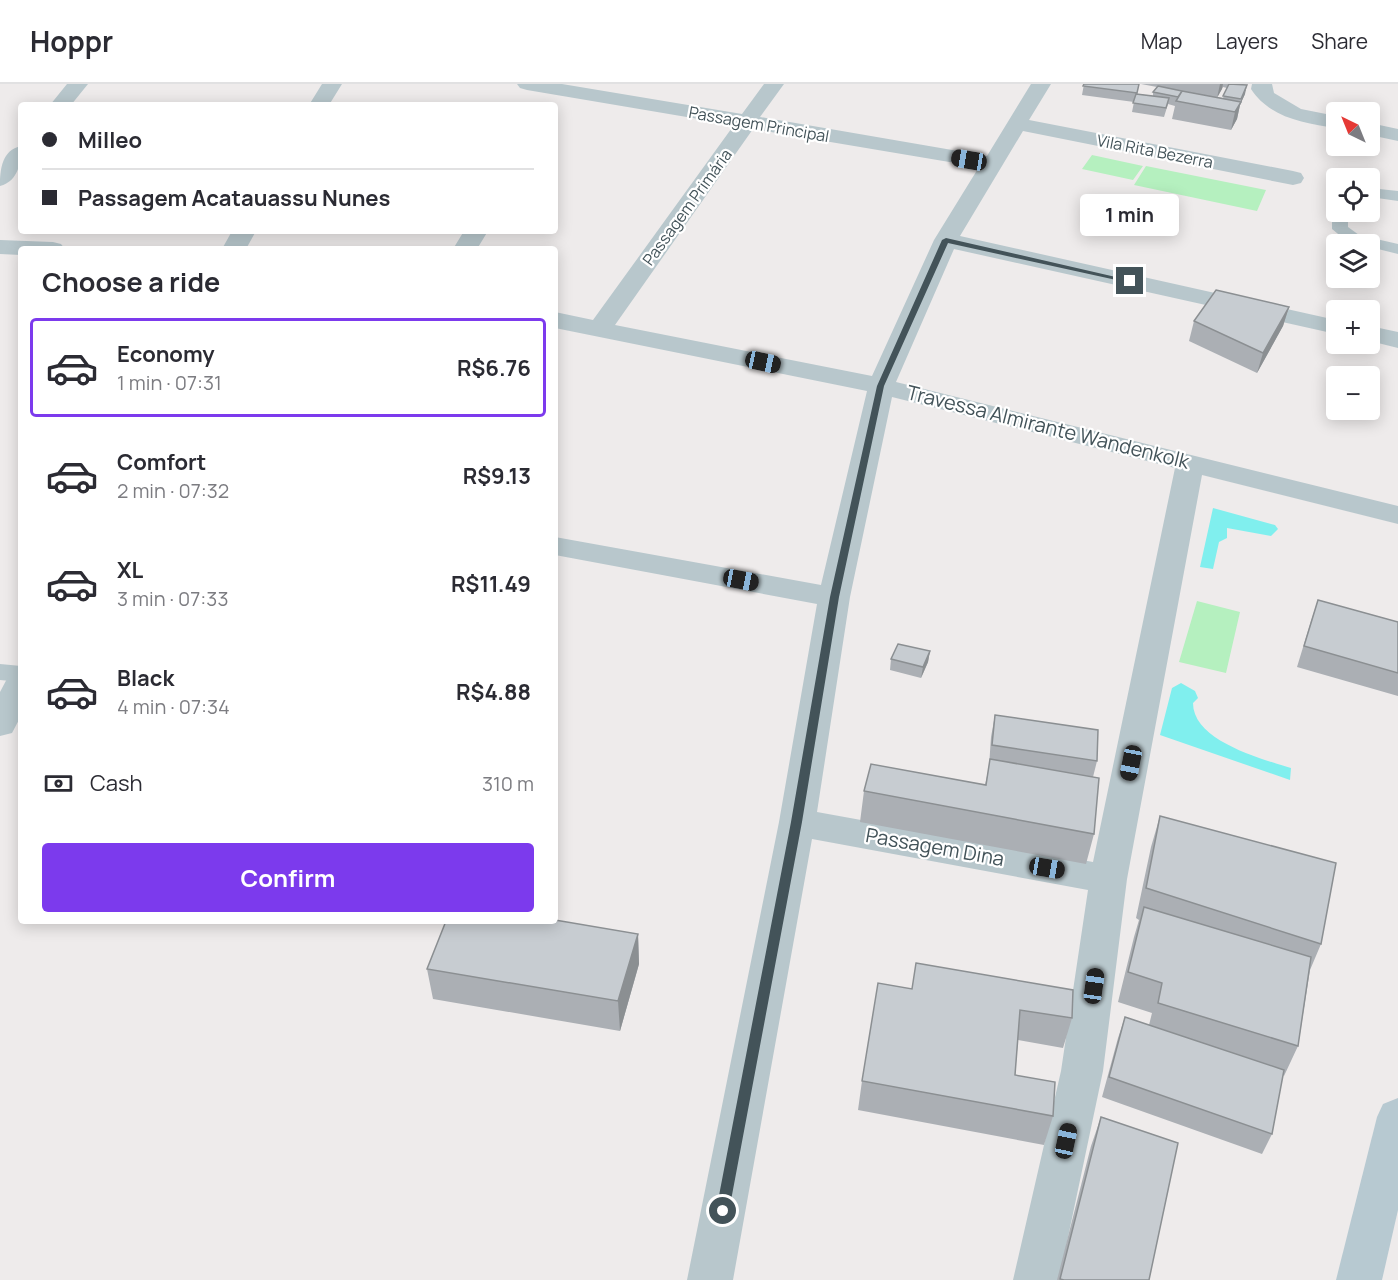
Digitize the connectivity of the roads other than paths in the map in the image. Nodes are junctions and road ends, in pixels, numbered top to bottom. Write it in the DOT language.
graph roads {
  1 [pos="78,84"];
  2 [pos="332,84"];
  3 [pos="527,84"];
  4 [pos="774,84"];
  5 [pos="1041,84"];
  6 [pos="1262,84"];
  7 [pos="565,93"];
  8 [pos="63,102"];
  9 [pos="321,102"];
  10 [pos="1326,119"];
  11 [pos="747,123"];
  12 [pos="1016,124"];
  13 [pos="1380,131"];
  14 [pos="1398,135"];
  15 [pos="18,156"];
  16 [pos="992,163"];
  17 [pos="0,178"];
  18 [pos="1293,178"];
  19 [pos="1380,194"];
  20 [pos="1398,196"];
  21 [pos="1340,222"];
  22 [pos="946,240"];
  23 [pos="0,247"];
  24 [pos="18,248"];
  25 [pos="1398,249"];
  26 [pos="558,322"];
  27 [pos="1326,325"];
  28 [pos="599,329"];
  29 [pos="1380,336"];
  30 [pos="1398,340"];
  31 [pos="880,386"];
  32 [pos="1190,462"];
  33 [pos="1398,515"];
  34 [pos="558,547"];
  35 [pos="834,597"];
  36 [pos="0,672"];
  37 [pos="18,674"];
  38 [pos="18,689"];
  39 [pos="0,724"];
  40 [pos="797,822"];
  41 [pos="1108,879"];
  42 [pos="1398,1117"];
  43 [pos="710,1280"];
  44 [pos="1036,1280"];
  45 [pos="1359,1280"];
  1 -- 8 [label="street"];
  2 -- 9 [label="street"];
  3 -- 7 [label="street, Passagem Principal"];
  4 -- 11 [label="street, Passagem Primária"];
  5 -- 12 [label="street"];
  6 -- 10 [label="street"];
  7 -- 11 [label="street, Passagem Principal"];
  11 -- 16 [label="street, Passagem Principal"];
  11 -- 28 [label="street, Passagem Primária"];
  12 -- 16 [label="street"];
  12 -- 18 [label="street, Vila Rita Bezerra"];
  13 -- 14 [label="street"];
  15 -- 17 [label="street"];
  16 -- 22 [label="street"];
  19 -- 20 [label="lane"];
  21 -- 25 [label="lane"];
  22 -- 27 [label="street"];
  22 -- 31 [label="street"];
  23 -- 24 [label="street"];
  26 -- 28 [label="street, Travessa Almirante Wandenkolk"];
  28 -- 31 [label="street, Travessa Almirante Wandenkolk"];
  29 -- 30 [label="street"];
  31 -- 32 [label="street, Travessa Almirante Wandenkolk"];
  31 -- 35 [label="street"];
  32 -- 33 [label="street, Travessa Almirante Wandenkolk"];
  32 -- 41 [label="street"];
  34 -- 35 [label="street"];
  35 -- 40 [label="street"];
  36 -- 37 [label="lane"];
  38 -- 39 [label="street"];
  40 -- 41 [label="street, Passagem Dina"];
  40 -- 43 [label="street"];
  41 -- 44 [label="street"];
  42 -- 45 [label="main road"];
}
